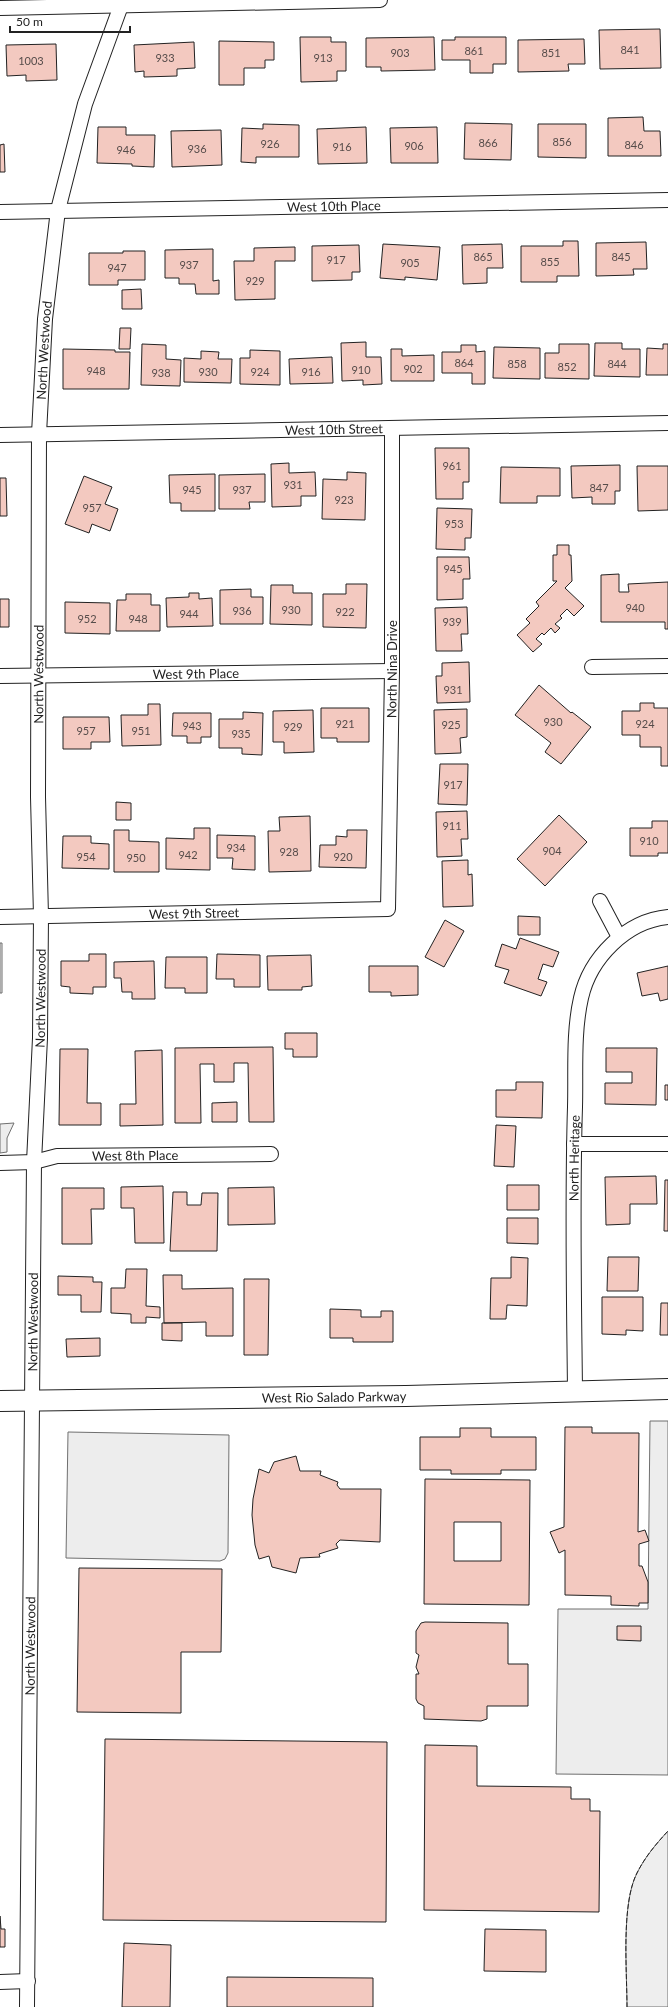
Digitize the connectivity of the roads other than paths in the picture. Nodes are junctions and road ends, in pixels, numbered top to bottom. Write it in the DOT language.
graph roads {
  1 [pos="380,0"];
  2 [pos="122,2"];
  3 [pos="0,8"];
  4 [pos="668,200"];
  5 [pos="58,210"];
  6 [pos="0,212"];
  7 [pos="668,423"];
  8 [pos="392,429"];
  9 [pos="39,434"];
  10 [pos="0,435"];
  11 [pos="668,666"];
  12 [pos="592,667"];
  13 [pos="392,671"];
  14 [pos="39,675"];
  15 [pos="0,676"];
  16 [pos="600,901"];
  17 [pos="388,909"];
  18 [pos="41,916"];
  19 [pos="0,917"];
  20 [pos="668,918"];
  21 [pos="619,937"];
  22 [pos="574,1144"];
  23 [pos="668,1144"];
  24 [pos="271,1154"];
  25 [pos="34,1162"];
  26 [pos="0,1163"];
  27 [pos="668,1389"];
  28 [pos="575,1391"];
  29 [pos="0,1401"];
  30 [pos="32,1401"];
  31 [pos="28,1981"];
  32 [pos="0,1982"];
  33 [pos="27,2007"];
  1 -- 2 [label="street"];
  2 -- 3 [label="street"];
  2 -- 5 [label="street, North Westwood"];
  4 -- 5 [label="street, West 10th Place"];
  5 -- 6 [label="street, West 10th Place"];
  5 -- 9 [label="street, North Westwood"];
  7 -- 8 [label="street, West 10th Street"];
  8 -- 9 [label="street, West 10th Street"];
  8 -- 13 [label="street, North Nina Drive"];
  9 -- 10 [label="street, West 10th Street"];
  9 -- 14 [label="street, North Westwood"];
  11 -- 12 [label="street"];
  13 -- 14 [label="street, West 9th Place"];
  13 -- 17 [label="street, North Nina Drive"];
  14 -- 15 [label="street, West 9th Place"];
  14 -- 18 [label="street, North Westwood"];
  16 -- 21 [label="street"];
  17 -- 18 [label="street, West 9th Street"];
  18 -- 19 [label="street, West 9th Street"];
  18 -- 25 [label="street, North Westwood"];
  20 -- 21 [label="street, North Heritage"];
  21 -- 22 [label="street, North Heritage"];
  22 -- 23 [label="street"];
  22 -- 28 [label="street, North Heritage"];
  24 -- 25 [label="street, West 8th Place"];
  25 -- 26 [label="street, West 8th Place"];
  25 -- 30 [label="street, North Westwood"];
  27 -- 28 [label="main road, West Rio Salado Parkway"];
  28 -- 30 [label="main road, West Rio Salado Parkway"];
  29 -- 30 [label="main road, West Rio Salado Parkway"];
  30 -- 31 [label="street, North Westwood"];
  31 -- 32 [label="street"];
  31 -- 33 [label="street, North Westwood"];
}
